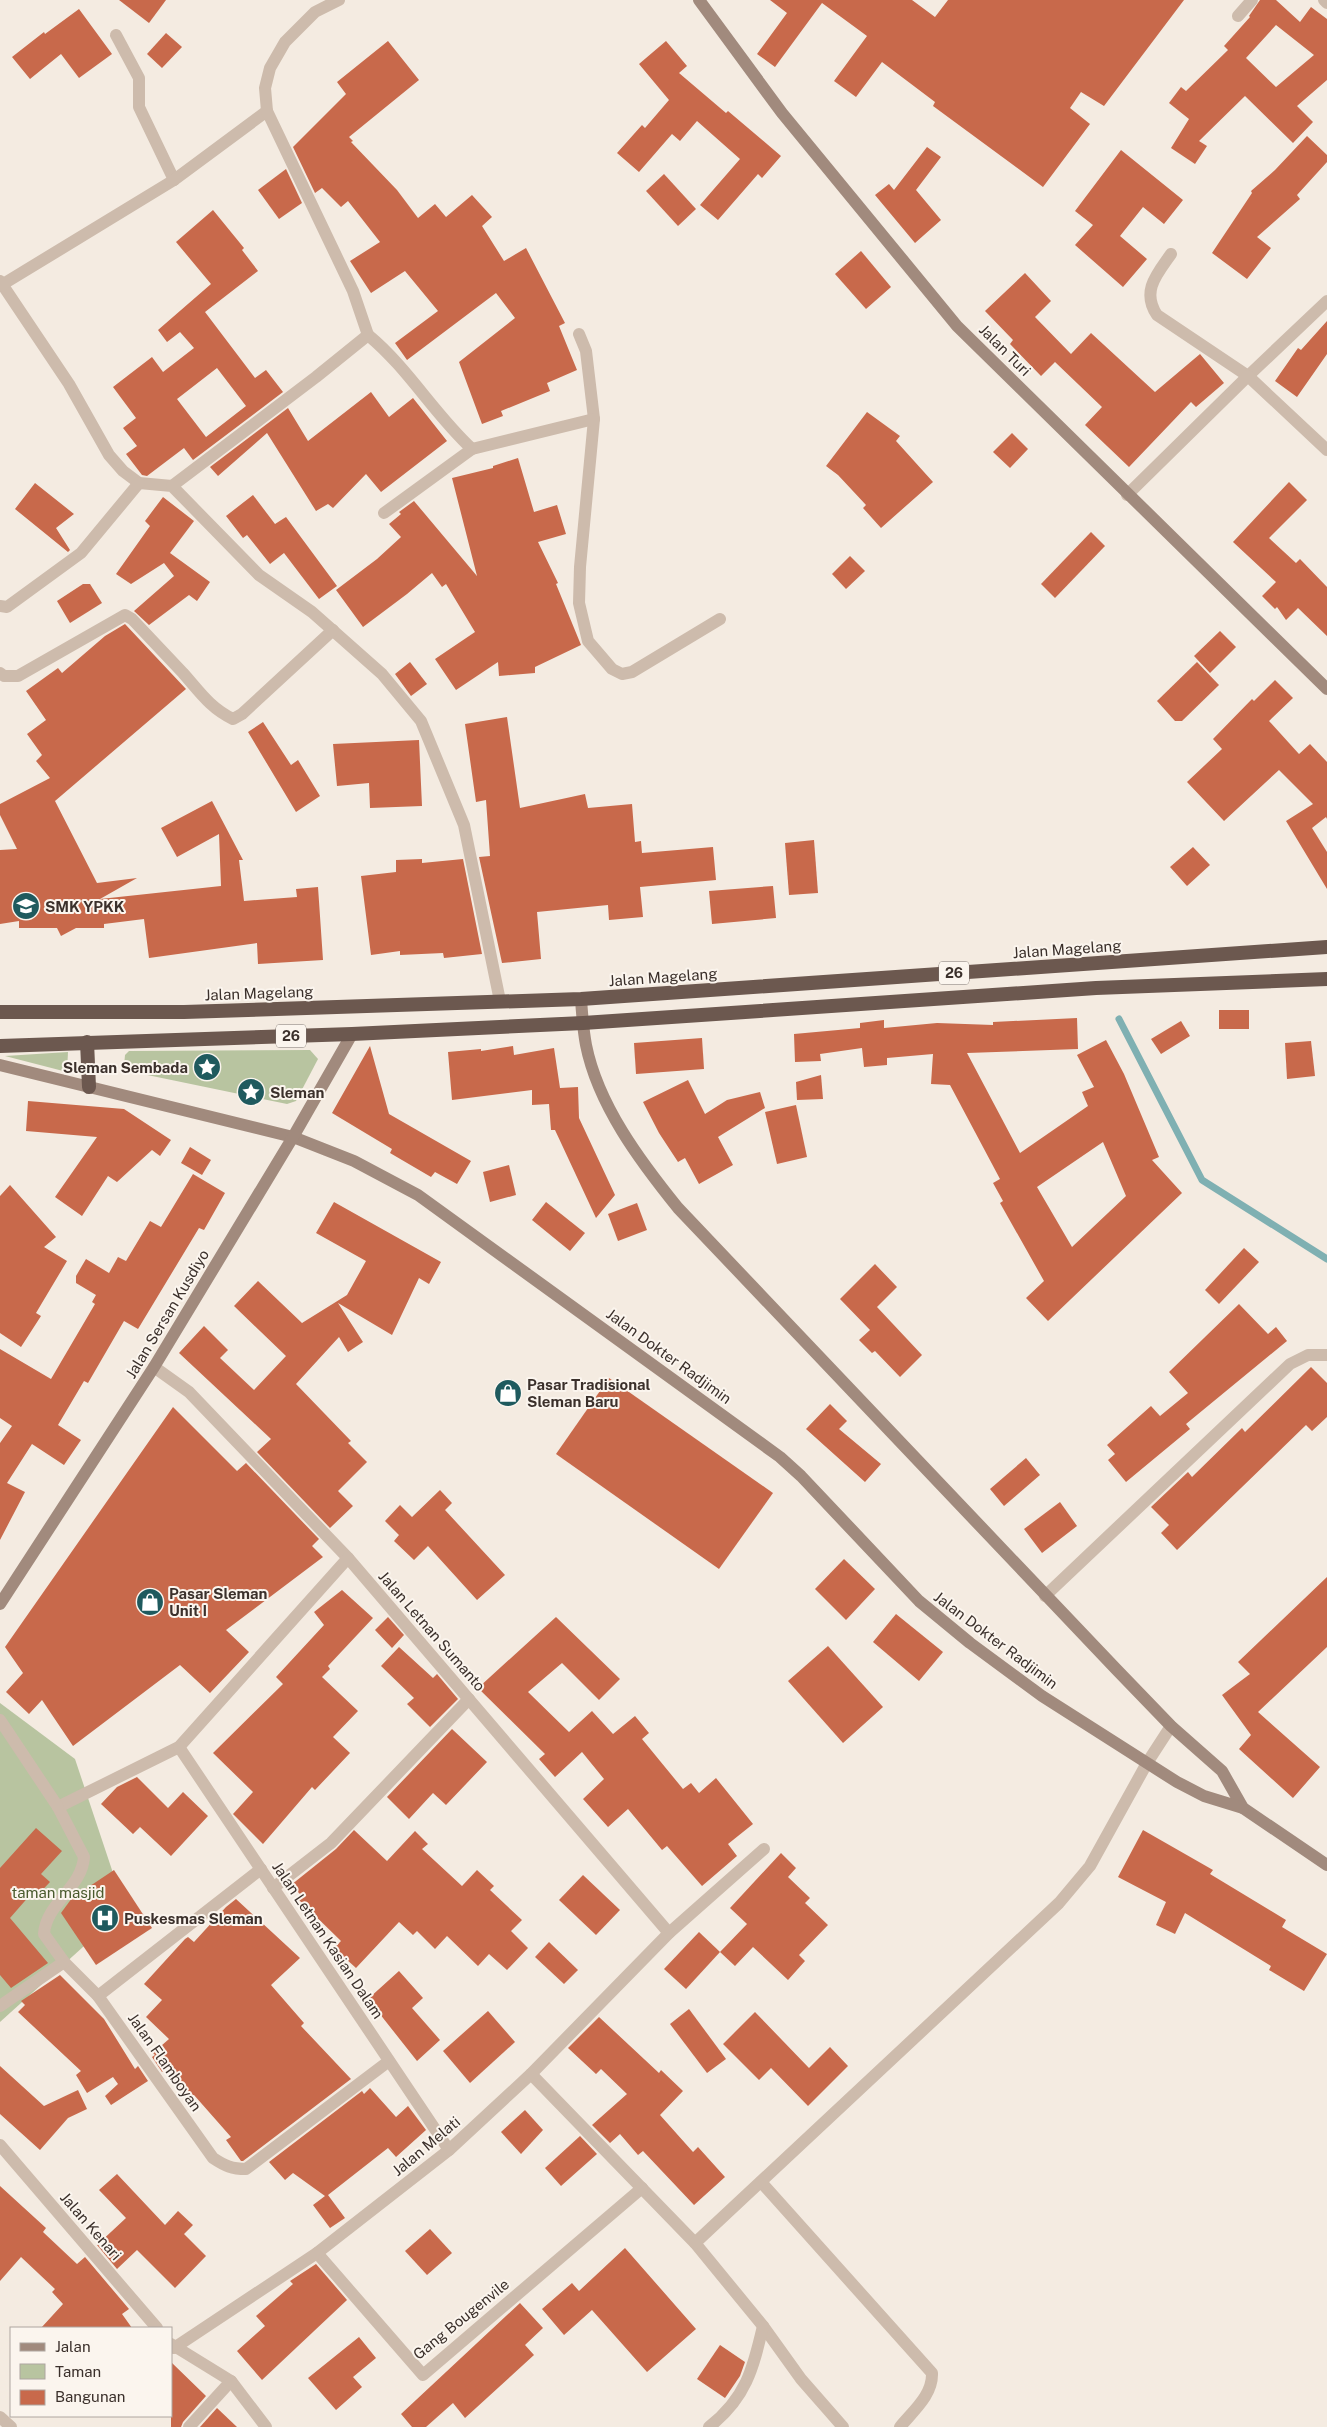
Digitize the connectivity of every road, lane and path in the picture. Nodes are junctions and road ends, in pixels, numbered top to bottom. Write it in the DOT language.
graph roads {
  1 [pos="339,0"];
  2 [pos="699,0"];
  3 [pos="1252,0"];
  4 [pos="1324,0"];
  5 [pos="1327,3"];
  6 [pos="1238,16"];
  7 [pos="116,35"];
  8 [pos="267,111"];
  9 [pos="174,180"];
  10 [pos="1171,254"];
  11 [pos="1,284"];
  12 [pos="1327,301"];
  13 [pos="579,334"];
  14 [pos="368,335"];
  15 [pos="1248,376"];
  16 [pos="594,419"];
  17 [pos="472,449"];
  18 [pos="1327,450"];
  19 [pos="139,483"];
  20 [pos="172,486"];
  21 [pos="1128,495"];
  22 [pos="384,513"];
  23 [pos="0,606"];
  24 [pos="720,619"];
  25 [pos="333,630"];
  26 [pos="0,673"];
  27 [pos="1327,689"];
  28 [pos="1327,948"];
  29 [pos="1327,979"];
  30 [pos="581,999"];
  31 [pos="500,1001"];
  32 [pos="0,1012"];
  33 [pos="583,1023"];
  34 [pos="352,1034"];
  35 [pos="87,1042"];
  36 [pos="0,1046"];
  37 [pos="0,1065"];
  38 [pos="89,1087"];
  39 [pos="293,1137"];
  40 [pos="1327,1355"];
  41 [pos="154,1367"];
  42 [pos="348,1558"];
  43 [pos="1045,1596"];
  44 [pos="0,1604"];
  45 [pos="468,1699"];
  46 [pos="0,1720"];
  47 [pos="1171,1726"];
  48 [pos="179,1748"];
  49 [pos="1147,1763"];
  50 [pos="58,1807"];
  51 [pos="1243,1808"];
  52 [pos="764,1849"];
  53 [pos="1327,1865"];
  54 [pos="261,1869"];
  55 [pos="273,1888"];
  56 [pos="668,1933"];
  57 [pos="64,1962"];
  58 [pos="98,1996"];
  59 [pos="0,2006"];
  60 [pos="389,2061"];
  61 [pos="531,2074"];
  62 [pos="0,2145"];
  63 [pos="449,2150"];
  64 [pos="761,2182"];
  65 [pos="642,2188"];
  66 [pos="695,2243"];
  67 [pos="317,2253"];
  68 [pos="763,2326"];
  69 [pos="156,2327"];
  70 [pos="173,2346"];
  71 [pos="231,2381"];
  72 [pos="0,2417"];
  73 [pos="11,2427"];
  74 [pos="189,2427"];
  75 [pos="266,2427"];
  76 [pos="709,2427"];
  77 [pos="843,2427"];
  78 [pos="900,2427"];
  1 -- 8 [label="street"];
  2 -- 21 [label="main road, Jalan Turi"];
  3 -- 6 [label="street"];
  4 -- 5 [label="street"];
  7 -- 9 [label="street"];
  8 -- 9 [label="street"];
  8 -- 14 [label="street"];
  9 -- 11 [label="street"];
  10 -- 15 [label="street"];
  11 -- 19 [label="street"];
  12 -- 15 [label="street"];
  13 -- 16 [label="street"];
  14 -- 17 [label="street"];
  14 -- 20 [label="street"];
  15 -- 18 [label="street"];
  15 -- 21 [label="street"];
  16 -- 17 [label="street"];
  16 -- 24 [label="street"];
  17 -- 22 [label="street"];
  19 -- 20 [label="street"];
  19 -- 23 [label="street"];
  20 -- 25 [label="street"];
  21 -- 27 [label="main road, Jalan Turi"];
  25 -- 26 [label="street"];
  25 -- 31 [label="street"];
  28 -- 30 [label="highway, Jalan Magelang / 26"];
  29 -- 33 [label="highway, 26"];
  30 -- 31 [label="highway, Jalan Magelang / 26"];
  30 -- 33 [label="main road, Jalan Dokter Radjimin"];
  31 -- 32 [label="highway, Jalan Magelang / 26"];
  33 -- 34 [label="highway, 26"];
  33 -- 43 [label="main road, Jalan Dokter Radjimin"];
  34 -- 35 [label="highway, 26"];
  34 -- 39 [label="main road, Jalan Sersan Kusdiyo"];
  35 -- 36 [label="highway, 26"];
  35 -- 38 [label="highway"];
  37 -- 38 [label="main road, Jalan Dokter Radjimin"];
  38 -- 39 [label="main road, Jalan Dokter Radjimin"];
  39 -- 41 [label="main road, Jalan Sersan Kusdiyo"];
  39 -- 49 [label="main road, Jalan Dokter Radjimin"];
  40 -- 43 [label="street"];
  41 -- 42 [label="street, Jalan Letnan Sumanto"];
  41 -- 44 [label="main road, Jalan Sersan Kusdiyo"];
  42 -- 45 [label="street, Jalan Letnan Sumanto"];
  42 -- 48 [label="street"];
  43 -- 47 [label="main road, Jalan Dokter Radjimin"];
  45 -- 55 [label="street"];
  45 -- 56 [label="street, Jalan Letnan Sumanto"];
  46 -- 50 [label="street, Jalan Flamboyan"];
  47 -- 49 [label="street"];
  47 -- 51 [label="main road, Jalan Dokter Radjimin"];
  48 -- 50 [label="street"];
  48 -- 54 [label="street, Jalan Letnan Kasian Dalam"];
  49 -- 51 [label="main road, Jalan Dokter Radjimin"];
  49 -- 64 [label="street"];
  50 -- 57 [label="street, Jalan Flamboyan"];
  51 -- 53 [label="main road, Jalan Dokter Radjimin"];
  52 -- 56 [label="street, Jalan Melati"];
  54 -- 55 [label="street, Jalan Letnan Kasian Dalam"];
  54 -- 58 [label="street"];
  55 -- 60 [label="street, Jalan Letnan Kasian Dalam"];
  56 -- 61 [label="street, Jalan Melati"];
  57 -- 58 [label="street, Jalan Flamboyan"];
  57 -- 59 [label="street"];
  58 -- 60 [label="street, Jalan Flamboyan"];
  60 -- 63 [label="street, Jalan Letnan Kasian Dalam"];
  61 -- 63 [label="street, Jalan Melati"];
  61 -- 65 [label="street"];
  62 -- 69 [label="street, Jalan Kenari"];
  63 -- 67 [label="street, Jalan Melati"];
  64 -- 66 [label="street"];
  64 -- 78 [label="street"];
  65 -- 66 [label="street"];
  65 -- 67 [label="street, Gang Bougenvile"];
  66 -- 68 [label="street"];
  67 -- 70 [label="street, Jalan Melati"];
  68 -- 76 [label="street"];
  68 -- 77 [label="street"];
  70 -- 71 [label="street"];
  71 -- 74 [label="street"];
  71 -- 75 [label="street"];
  72 -- 73 [label="street"];
}
